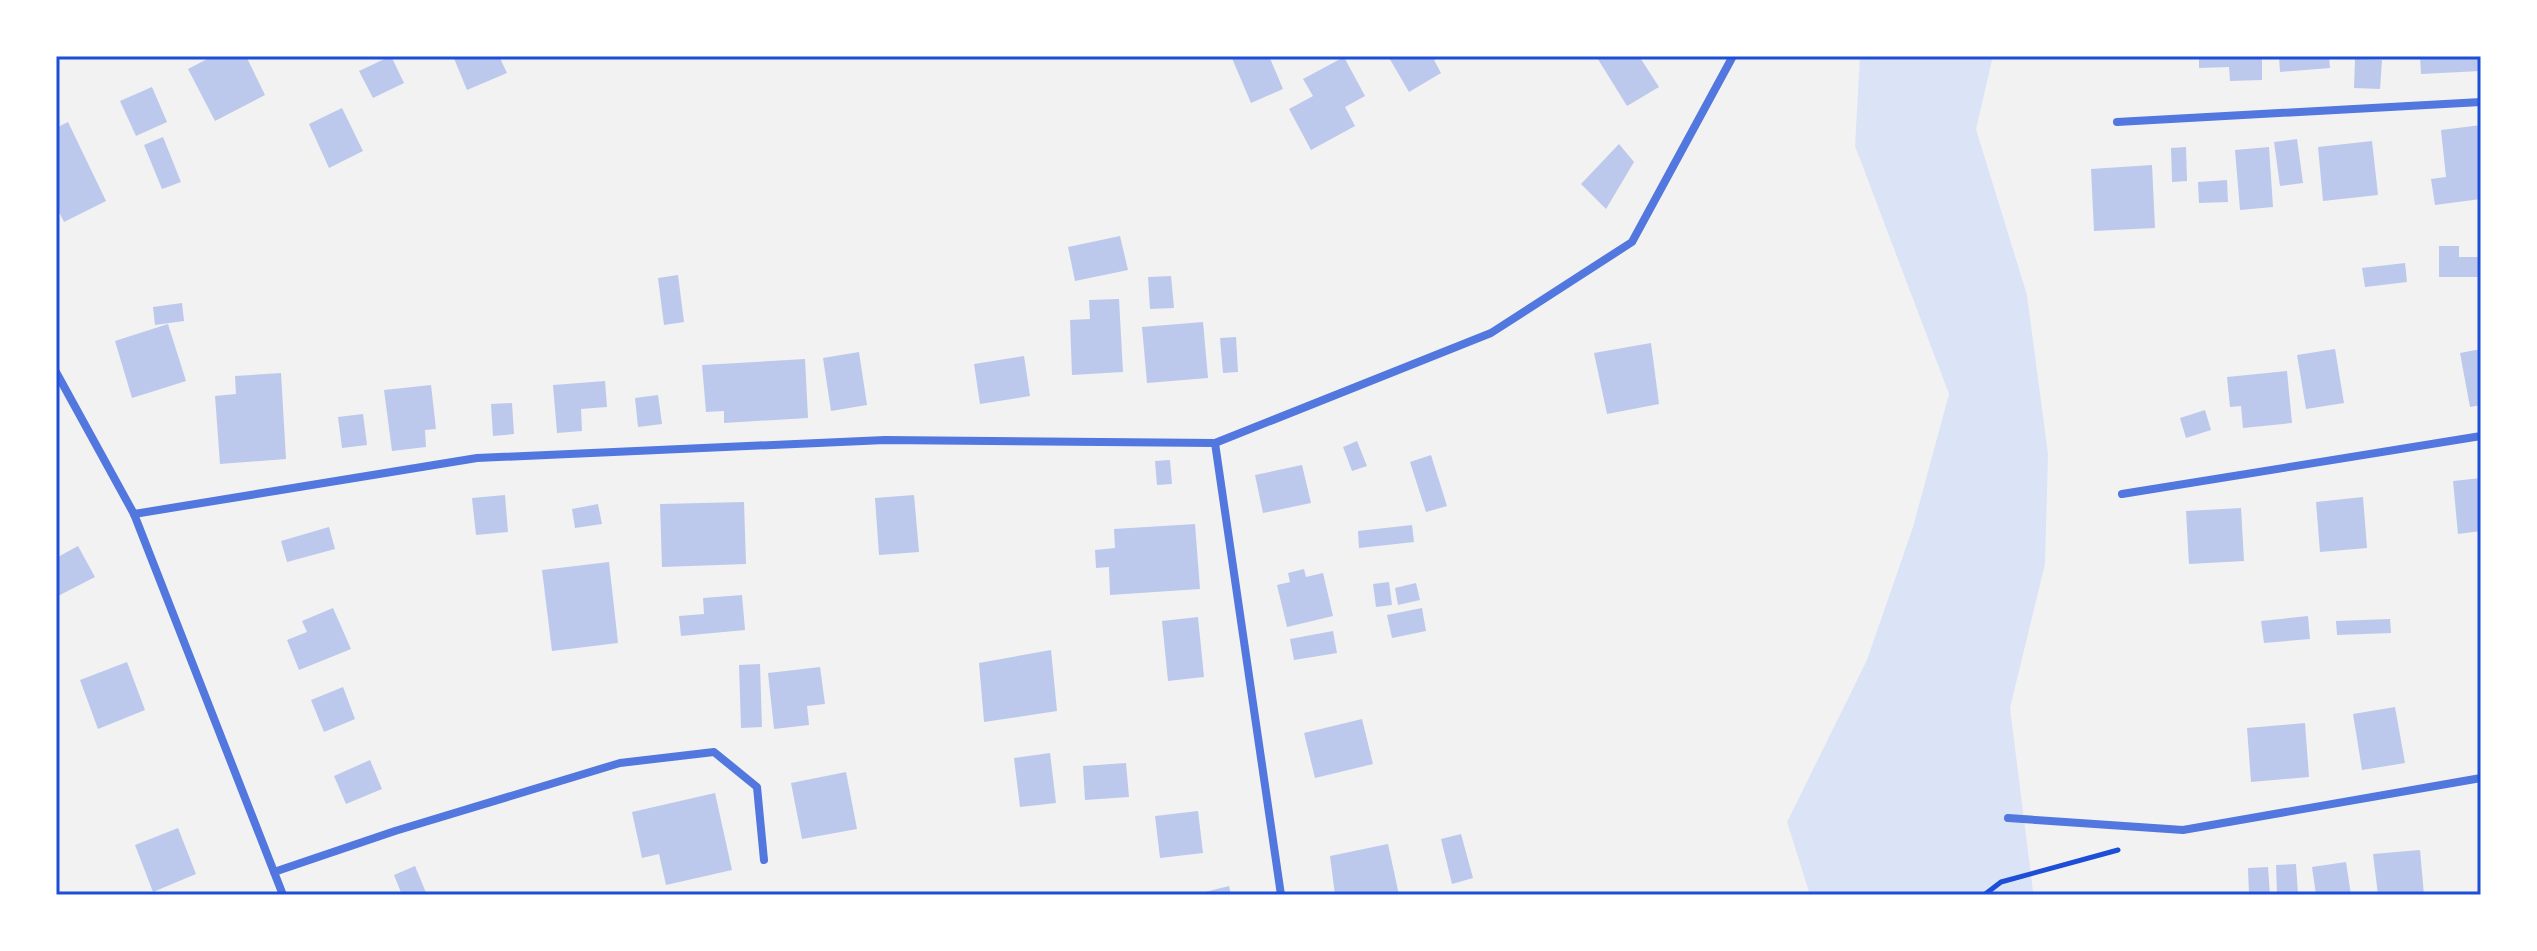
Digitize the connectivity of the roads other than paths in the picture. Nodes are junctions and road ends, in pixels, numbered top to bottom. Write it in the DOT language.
graph roads {
  1 [pos="1733,56"];
  2 [pos="2481,102"];
  3 [pos="2117,122"];
  4 [pos="56,372"];
  5 [pos="2481,436"];
  6 [pos="1215,443"];
  7 [pos="2122,494"];
  8 [pos="134,514"];
  9 [pos="2481,778"];
  10 [pos="2008,818"];
  11 [pos="764,860"];
  12 [pos="274,872"];
  13 [pos="283,895"];
  14 [pos="1281,895"];
  1 -- 6 [label="street"];
  2 -- 3 [label="street"];
  4 -- 8 [label="street"];
  5 -- 7 [label="street"];
  6 -- 8 [label="street"];
  6 -- 14 [label="street"];
  8 -- 12 [label="street"];
  9 -- 10 [label="street"];
  11 -- 12 [label="street"];
  12 -- 13 [label="street"];
}
